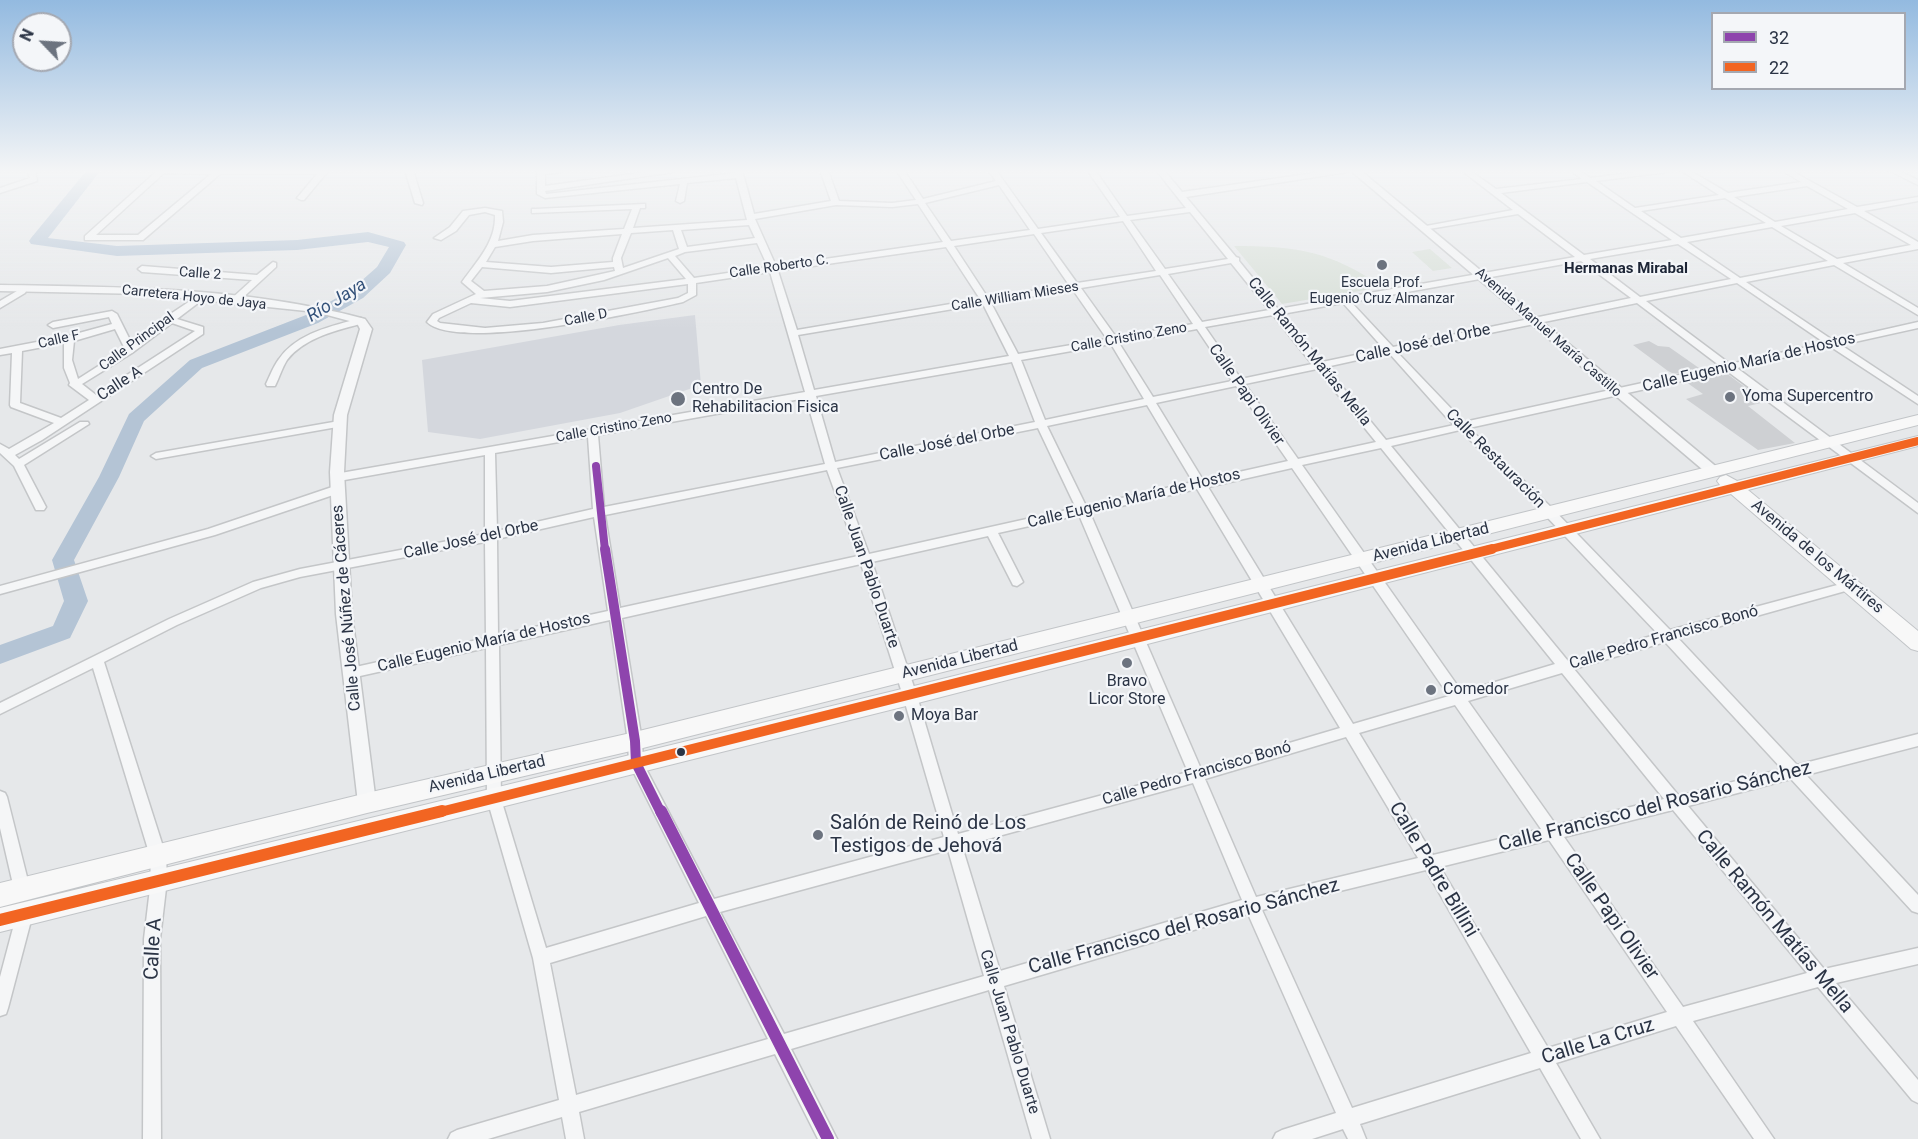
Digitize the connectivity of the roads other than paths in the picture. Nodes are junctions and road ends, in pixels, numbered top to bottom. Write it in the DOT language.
graph roads {
  1 [pos="104,223"];
  2 [pos="157,223"];
  3 [pos="458,223"];
  4 [pos="500,223"];
  5 [pos="632,223"];
  6 [pos="712,223"];
  7 [pos="753,223"];
  8 [pos="934,223"];
  9 [pos="1032,223"];
  10 [pos="1083,223"];
  11 [pos="1128,223"];
  12 [pos="1205,223"];
  13 [pos="1420,223"];
  14 [pos="1453,223"];
  15 [pos="1535,223"];
  16 [pos="1654,223"];
  17 [pos="1771,223"];
  18 [pos="1784,223"];
  19 [pos="1879,223"];
  20 [pos="1774,225"];
  21 [pos="675,227"];
  22 [pos="1426,228"];
  23 [pos="1037,230"];
  24 [pos="629,232"];
  25 [pos="438,238"];
  26 [pos="760,240"];
  27 [pos="1680,241"];
  28 [pos="948,243"];
  29 [pos="492,245"];
  30 [pos="1918,246"];
  31 [pos="684,250"];
  32 [pos="671,256"];
  33 [pos="1584,259"];
  34 [pos="1236,260"];
  35 [pos="1836,262"];
  36 [pos="482,264"];
  37 [pos="273,265"];
  38 [pos="618,268"];
  39 [pos="773,268"];
  40 [pos="142,269"];
  41 [pos="1161,272"];
  42 [pos="1482,275"];
  43 [pos="258,278"];
  44 [pos="691,280"];
  45 [pos="1738,280"];
  46 [pos="1076,286"];
  47 [pos="0,288"];
  48 [pos="22,291"];
  49 [pos="482,294"];
  50 [pos="199,298"];
  51 [pos="471,300"];
  52 [pos="1345,300"];
  53 [pos="1640,300"];
  54 [pos="233,302"];
  55 [pos="986,302"];
  56 [pos="0,305"];
  57 [pos="1276,312"];
  58 [pos="1918,312"];
  59 [pos="169,320"];
  60 [pos="1533,320"];
  61 [pos="361,321"];
  62 [pos="53,325"];
  63 [pos="118,325"];
  64 [pos="1918,325"];
  65 [pos="1197,326"];
  66 [pos="793,333"];
  67 [pos="69,339"];
  68 [pos="1113,340"];
  69 [pos="1834,344"];
  70 [pos="17,349"];
  71 [pos="130,351"];
  72 [pos="1391,351"];
  73 [pos="0,352"];
  74 [pos="1015,358"];
  75 [pos="156,362"];
  76 [pos="1320,366"];
  77 [pos="1730,367"];
  78 [pos="1236,382"];
  79 [pos="271,384"];
  80 [pos="74,385"];
  81 [pos="1617,392"];
  82 [pos="810,394"];
  83 [pos="96,400"];
  84 [pos="1918,401"];
  85 [pos="1150,402"];
  86 [pos="1918,420"];
  87 [pos="62,422"];
  88 [pos="84,424"];
  89 [pos="339,424"];
  90 [pos="1041,424"];
  91 [pos="1461,427"];
  92 [pos="593,432"];
  93 [pos="1918,441"];
  94 [pos="1831,442"];
  95 [pos="1383,444"];
  96 [pos="490,450"];
  97 [pos="5,451"];
  98 [pos="156,456"];
  99 [pos="1850,457"];
  100 [pos="18,464"];
  101 [pos="1294,464"];
  102 [pos="831,467"];
  103 [pos="1714,472"];
  104 [pos="338,483"];
  105 [pos="1201,484"];
  106 [pos="1733,486"];
  107 [pos="40,507"];
  108 [pos="1918,509"];
  109 [pos="1083,511"];
  110 [pos="599,512"];
  111 [pos="1558,520"];
  112 [pos="991,531"];
  113 [pos="1458,536"];
  114 [pos="490,537"];
  115 [pos="1473,553"];
  116 [pos="865,559"];
  117 [pos="340,566"];
  118 [pos="1367,568"];
  119 [pos="1017,582"];
  120 [pos="1852,585"];
  121 [pos="0,590"];
  122 [pos="1266,594"];
  123 [pos="616,614"];
  124 [pos="1129,618"];
  125 [pos="1668,636"];
  126 [pos="1138,639"];
  127 [pos="493,641"];
  128 [pos="1918,644"];
  129 [pos="97,660"];
  130 [pos="1566,665"];
  131 [pos="351,673"];
  132 [pos="902,674"];
  133 [pos="910,696"];
  134 [pos="1457,698"];
  135 [pos="0,709"];
  136 [pos="1347,730"];
  137 [pos="1918,740"];
  138 [pos="635,741"];
  139 [pos="636,763"];
  140 [pos="1794,773"];
  141 [pos="495,774"];
  142 [pos="1196,776"];
  143 [pos="0,797"];
  144 [pos="494,799"];
  145 [pos="367,802"];
  146 [pos="1676,803"];
  147 [pos="1551,831"];
  148 [pos="955,841"];
  149 [pos="158,856"];
  150 [pos="1429,862"];
  151 [pos="159,880"];
  152 [pos="22,889"];
  153 [pos="0,895"];
  154 [pos="1252,905"];
  155 [pos="1918,906"];
  156 [pos="708,908"];
  157 [pos="25,914"];
  158 [pos="0,920"];
  159 [pos="1918,956"];
  160 [pos="541,958"];
  161 [pos="1820,978"];
  162 [pos="992,980"];
  163 [pos="0,1008"];
  164 [pos="1681,1016"];
  165 [pos="778,1044"];
  166 [pos="1545,1059"];
  167 [pos="1918,1094"];
  168 [pos="570,1106"];
  169 [pos="1348,1118"];
  170 [pos="152,1139"];
  171 [pos="457,1139"];
  172 [pos="574,1139"];
  173 [pos="828,1139"];
  174 [pos="1041,1139"];
  175 [pos="1282,1139"];
  176 [pos="1357,1139"];
  177 [pos="1591,1139"];
  178 [pos="1765,1139"];
  1 -- 2 [label="street"];
  3 -- 25 [label="street"];
  4 -- 29 [label="street"];
  5 -- 24 [label="street"];
  6 -- 21 [label="street"];
  7 -- 26 [label="street, Calle Juan Pablo Duarte"];
  8 -- 28 [label="street"];
  9 -- 23 [label="street, Calle Padre Billini"];
  10 -- 23 [label="street, Calle Roberto C."];
  11 -- 41 [label="street, Calle Papi Olivier"];
  12 -- 34 [label="street, Calle Ramón Matías Mella"];
  13 -- 22 [label="street, Avenida Manuel María Castillo"];
  14 -- 22 [label="street"];
  15 -- 33 [label="street"];
  16 -- 27 [label="street"];
  17 -- 20 [label="street"];
  18 -- 20 [label="street, Calle Cristino Zeno"];
  19 -- 30 [label="street"];
  20 -- 27 [label="street, Calle Cristino Zeno"];
  20 -- 35 [label="street"];
  21 -- 24 [label="street"];
  21 -- 31 [label="street"];
  22 -- 42 [label="street, Avenida Manuel María Castillo"];
  23 -- 28 [label="street, Calle Roberto C."];
  23 -- 46 [label="street, Calle Padre Billini"];
  24 -- 29 [label="street"];
  24 -- 38 [label="street"];
  26 -- 31 [label="street"];
  26 -- 39 [label="street, Calle Juan Pablo Duarte"];
  27 -- 33 [label="street, Calle Cristino Zeno"];
  27 -- 45 [label="street"];
  28 -- 39 [label="street, Calle Roberto C."];
  28 -- 55 [label="street"];
  29 -- 36 [label="street"];
  30 -- 35 [label="street, Calle José del Orbe"];
  31 -- 32 [label="street"];
  32 -- 38 [label="street"];
  32 -- 44 [label="street"];
  33 -- 42 [label="street, Calle Cristino Zeno"];
  33 -- 53 [label="street"];
  34 -- 41 [label="street, Calle William Mieses"];
  34 -- 57 [label="street, Calle Ramón Matías Mella"];
  35 -- 45 [label="street, Calle José del Orbe"];
  35 -- 58 [label="street"];
  36 -- 38 [label="street"];
  36 -- 49 [label="street"];
  37 -- 43 [label="street"];
  38 -- 49 [label="street"];
  39 -- 44 [label="street, Calle Roberto C."];
  39 -- 66 [label="street, Calle Juan Pablo Duarte"];
  40 -- 43 [label="street, Calle 2"];
  41 -- 46 [label="street, Calle William Mieses"];
  41 -- 65 [label="street, Calle Papi Olivier"];
  42 -- 52 [label="street, Calle Cristino Zeno"];
  42 -- 60 [label="street, Avenida Manuel María Castillo"];
  43 -- 54 [label="street"];
  44 -- 51 [label="street, Calle Roberto C."];
  44 -- 51 [label="street, Calle D"];
  45 -- 53 [label="street, Calle José del Orbe"];
  45 -- 69 [label="street"];
  46 -- 55 [label="street, Calle William Mieses"];
  46 -- 68 [label="street, Calle Padre Billini"];
  47 -- 48 [label="street, Carretera Hoyo de Jaya"];
  48 -- 50 [label="street, Carretera Hoyo de Jaya"];
  48 -- 56 [label="street"];
  49 -- 51 [label="street"];
  50 -- 54 [label="street, Carretera Hoyo de Jaya"];
  50 -- 59 [label="street, Calle Principal"];
  52 -- 57 [label="street, Calle Cristino Zeno"];
  52 -- 72 [label="street, Calle Restauración"];
  53 -- 60 [label="street, Calle José del Orbe"];
  53 -- 77 [label="street"];
  54 -- 61 [label="street, Carretera Hoyo de Jaya"];
  55 -- 66 [label="street, Calle William Mieses"];
  55 -- 74 [label="street"];
  57 -- 65 [label="street, Calle Cristino Zeno"];
  57 -- 76 [label="street, Calle Ramón Matías Mella"];
  59 -- 71 [label="street, Calle Principal"];
  59 -- 75 [label="street, Calle A"];
  60 -- 72 [label="street, Calle José del Orbe"];
  60 -- 81 [label="street, Avenida Manuel María Castillo"];
  61 -- 79 [label="street"];
  61 -- 89 [label="street, Calle José Núñez de Cáceres"];
  62 -- 63 [label="street"];
  63 -- 67 [label="street, Calle F"];
  63 -- 71 [label="street"];
  64 -- 69 [label="street, Calle Eugenio María de Hostos"];
  65 -- 68 [label="street, Calle Cristino Zeno"];
  65 -- 78 [label="street, Calle Papi Olivier"];
  66 -- 82 [label="street, Calle Juan Pablo Duarte"];
  67 -- 70 [label="street, Calle F"];
  67 -- 80 [label="street"];
  68 -- 74 [label="street, Calle Cristino Zeno"];
  68 -- 85 [label="street, Calle Padre Billini"];
  69 -- 77 [label="street, Calle Eugenio María de Hostos"];
  69 -- 84 [label="street"];
  70 -- 73 [label="street, Calle F"];
  70 -- 87 [label="street"];
  71 -- 75 [label="street"];
  71 -- 80 [label="street, Calle Principal"];
  72 -- 76 [label="street, Calle José del Orbe"];
  72 -- 91 [label="street, Calle Restauración"];
  74 -- 82 [label="street, Calle Cristino Zeno"];
  74 -- 90 [label="street"];
  75 -- 83 [label="street, Calle A"];
  76 -- 78 [label="street, Calle José del Orbe"];
  76 -- 95 [label="street, Calle Ramón Matías Mella"];
  77 -- 81 [label="street, Calle Eugenio María de Hostos"];
  77 -- 94 [label="street"];
  78 -- 85 [label="street, Calle José del Orbe"];
  78 -- 101 [label="street, Calle Papi Olivier"];
  80 -- 83 [label="street"];
  81 -- 91 [label="street, Calle Eugenio María de Hostos"];
  81 -- 103 [label="street, Avenida Manuel María Castillo"];
  82 -- 92 [label="street, Calle Cristino Zeno"];
  82 -- 102 [label="street, Calle Juan Pablo Duarte"];
  83 -- 87 [label="street, Calle A"];
  85 -- 90 [label="street, Calle José del Orbe"];
  85 -- 105 [label="street, Calle Padre Billini"];
  86 -- 94 [label="main road, Avenida Libertad"];
  87 -- 97 [label="street, Calle A"];
  88 -- 100 [label="street"];
  89 -- 98 [label="street"];
  89 -- 104 [label="street, Calle José Núñez de Cáceres"];
  90 -- 102 [label="street, Calle José del Orbe"];
  90 -- 109 [label="street"];
  91 -- 95 [label="street, Calle Eugenio María de Hostos"];
  91 -- 111 [label="street, Calle Restauración"];
  92 -- 96 [label="street, Calle Cristino Zeno"];
  92 -- 110 [label="street"];
  93 -- 99 [label="main road, Avenida Libertad"];
  94 -- 99 [label="street"];
  94 -- 103 [label="main road, Avenida Libertad"];
  95 -- 101 [label="street, Calle Eugenio María de Hostos"];
  95 -- 113 [label="street, Calle Ramón Matías Mella"];
  96 -- 104 [label="street, Calle Cristino Zeno"];
  96 -- 114 [label="street"];
  97 -- 100 [label="street"];
  99 -- 106 [label="main road, Avenida Libertad"];
  99 -- 108 [label="street"];
  100 -- 107 [label="street"];
  101 -- 105 [label="street, Calle Eugenio María de Hostos"];
  101 -- 118 [label="street, Calle Papi Olivier"];
  102 -- 110 [label="street, Calle José del Orbe"];
  102 -- 116 [label="street, Calle Juan Pablo Duarte"];
  103 -- 106 [label="main road, Avenida de los Mártires"];
  103 -- 111 [label="main road, Avenida Libertad"];
  104 -- 117 [label="street, Calle José Núñez de Cáceres"];
  104 -- 121 [label="street, Calle Cristino Zeno"];
  105 -- 109 [label="street, Calle Eugenio María de Hostos"];
  105 -- 122 [label="street, Calle Padre Billini"];
  106 -- 111 [label="main road, Avenida Libertad"];
  106 -- 120 [label="main road, Avenida de los Mártires"];
  109 -- 112 [label="street, Calle Eugenio María de Hostos"];
  109 -- 124 [label="street"];
  110 -- 114 [label="street, Calle José del Orbe"];
  110 -- 123 [label="street"];
  111 -- 113 [label="main road, Avenida Libertad"];
  111 -- 115 [label="main road, Avenida Libertad"];
  111 -- 125 [label="street, Calle Restauración"];
  112 -- 116 [label="street, Calle Eugenio María de Hostos"];
  112 -- 119 [label="street"];
  113 -- 115 [label="street, Calle Ramón Matías Mella"];
  113 -- 118 [label="main road, Avenida Libertad"];
  114 -- 117 [label="street, Calle José del Orbe"];
  114 -- 127 [label="street"];
  115 -- 118 [label="main road, Avenida Libertad"];
  115 -- 130 [label="street, Calle Ramón Matías Mella"];
  116 -- 123 [label="street, Calle Eugenio María de Hostos"];
  116 -- 132 [label="street, Calle Juan Pablo Duarte"];
  117 -- 129 [label="street, Calle José del Orbe"];
  117 -- 131 [label="street, Calle José Núñez de Cáceres"];
  118 -- 122 [label="main road, Avenida Libertad"];
  118 -- 134 [label="street, Calle Papi Olivier"];
  120 -- 125 [label="street, Calle Pedro Francisco Bonó"];
  120 -- 128 [label="main road, Avenida de los Mártires"];
  122 -- 124 [label="main road, Avenida Libertad"];
  122 -- 126 [label="main road, Avenida Libertad"];
  122 -- 136 [label="street, Calle Padre Billini"];
  123 -- 127 [label="street, Calle Eugenio María de Hostos"];
  123 -- 138 [label="street"];
  124 -- 126 [label="street"];
  124 -- 132 [label="main road, Avenida Libertad"];
  125 -- 130 [label="street, Calle Pedro Francisco Bonó"];
  125 -- 140 [label="street, Calle Restauración"];
  126 -- 133 [label="main road, Avenida Libertad"];
  126 -- 142 [label="street"];
  127 -- 131 [label="street, Calle Eugenio María de Hostos"];
  127 -- 141 [label="street"];
  129 -- 135 [label="street, Calle José del Orbe"];
  129 -- 149 [label="street, Calle A"];
  130 -- 134 [label="street, Calle Pedro Francisco Bonó"];
  130 -- 146 [label="street, Calle Ramón Matías Mella"];
  131 -- 145 [label="street, Calle José Núñez de Cáceres"];
  132 -- 133 [label="street, Calle Juan Pablo Duarte"];
  132 -- 138 [label="main road, Avenida Libertad"];
  133 -- 139 [label="main road, Avenida Libertad"];
  133 -- 148 [label="street, Calle Juan Pablo Duarte"];
  134 -- 136 [label="street, Calle Pedro Francisco Bonó"];
  134 -- 147 [label="street, Calle Papi Olivier"];
  136 -- 142 [label="street, Calle Pedro Francisco Bonó"];
  136 -- 150 [label="street, Calle Padre Billini"];
  137 -- 140 [label="street, Calle Francisco del Rosario Sánchez"];
  138 -- 139 [label="street"];
  138 -- 141 [label="main road, Avenida Libertad"];
  139 -- 144 [label="main road, Avenida Libertad"];
  139 -- 156 [label="street"];
  140 -- 146 [label="street, Calle Francisco del Rosario Sánchez"];
  140 -- 155 [label="street, Calle Restauración"];
  141 -- 144 [label="street"];
  141 -- 145 [label="main road, Avenida Libertad"];
  142 -- 148 [label="street, Calle Pedro Francisco Bonó"];
  142 -- 154 [label="street"];
  143 -- 152 [label="street"];
  144 -- 151 [label="main road, Avenida Libertad"];
  144 -- 160 [label="street"];
  145 -- 149 [label="main road, Avenida Libertad"];
  146 -- 147 [label="street, Calle Francisco del Rosario Sánchez"];
  146 -- 161 [label="street, Calle Ramón Matías Mella"];
  147 -- 150 [label="street, Calle Francisco del Rosario Sánchez"];
  147 -- 164 [label="street, Calle Papi Olivier"];
  148 -- 156 [label="street, Calle Pedro Francisco Bonó"];
  148 -- 162 [label="street, Calle Juan Pablo Duarte"];
  149 -- 151 [label="street, Calle A"];
  149 -- 152 [label="main road, Avenida Libertad"];
  150 -- 154 [label="street, Calle Francisco del Rosario Sánchez"];
  150 -- 166 [label="street, Calle Padre Billini"];
  151 -- 157 [label="main road, Avenida Libertad"];
  151 -- 170 [label="street, Calle A"];
  152 -- 153 [label="main road, Avenida Libertad"];
  152 -- 157 [label="street"];
  154 -- 162 [label="street, Calle Francisco del Rosario Sánchez"];
  154 -- 169 [label="street"];
  156 -- 160 [label="street, Calle Pedro Francisco Bonó"];
  156 -- 165 [label="street"];
  157 -- 158 [label="main road, Avenida Libertad"];
  157 -- 163 [label="street"];
  159 -- 161 [label="street, Calle La Cruz"];
  160 -- 168 [label="street"];
  161 -- 164 [label="street, Calle La Cruz"];
  161 -- 167 [label="street, Calle Ramón Matías Mella"];
  162 -- 165 [label="street, Calle Francisco del Rosario Sánchez"];
  162 -- 174 [label="street, Calle Juan Pablo Duarte"];
  164 -- 166 [label="street, Calle La Cruz"];
  164 -- 178 [label="street, Calle Papi Olivier"];
  165 -- 168 [label="street, Calle Francisco del Rosario Sánchez"];
  165 -- 173 [label="street"];
  166 -- 169 [label="street, Calle La Cruz"];
  166 -- 177 [label="street, Calle Padre Billini"];
  168 -- 171 [label="street, Calle Francisco del Rosario Sánchez"];
  168 -- 172 [label="street"];
  169 -- 175 [label="street, Calle La Cruz"];
  169 -- 176 [label="street"];
}
